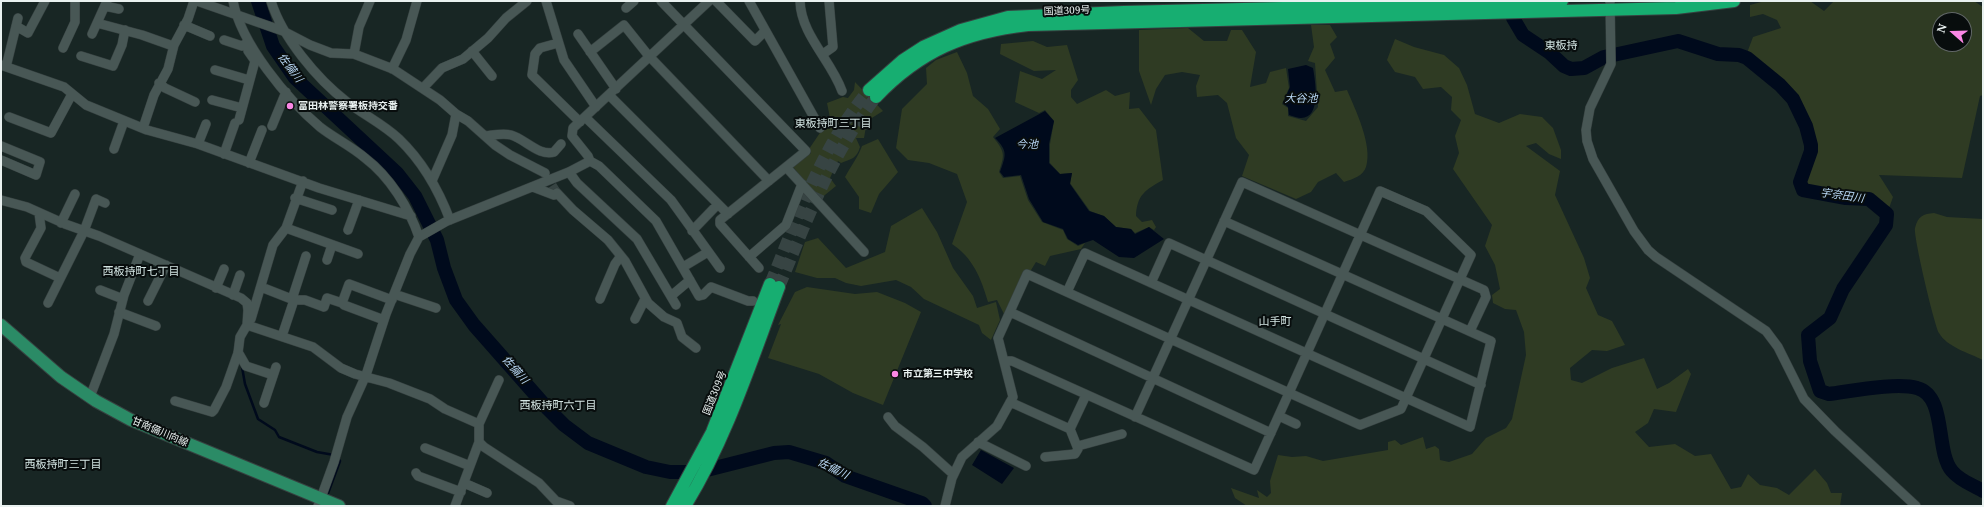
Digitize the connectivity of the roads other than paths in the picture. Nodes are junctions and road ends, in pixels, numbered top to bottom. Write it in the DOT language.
graph roads {
  1 [pos="45,1"];
  2 [pos="196,1"];
  3 [pos="233,1"];
  4 [pos="271,1"];
  5 [pos="276,1"];
  6 [pos="370,1"];
  7 [pos="417,1"];
  8 [pos="527,1"];
  9 [pos="546,1"];
  10 [pos="634,1"];
  11 [pos="661,1"];
  12 [pos="709,1"];
  13 [pos="716,1"];
  14 [pos="749,1"];
  15 [pos="800,1"];
  16 [pos="829,1"];
  17 [pos="1562,1"];
  18 [pos="1734,1"];
  19 [pos="106,3"];
  20 [pos="72,4"];
  21 [pos="1509,5"];
  22 [pos="1610,6"];
  23 [pos="626,8"];
  24 [pos="119,9"];
  25 [pos="238,16"];
  26 [pos="97,23"];
  27 [pos="184,25"];
  28 [pos="684,25"];
  29 [pos="125,30"];
  30 [pos="766,31"];
  31 [pos="92,34"];
  32 [pos="288,34"];
  33 [pos="578,34"];
  34 [pos="210,36"];
  35 [pos="224,40"];
  36 [pos="558,43"];
  37 [pos="245,44"];
  38 [pos="174,46"];
  39 [pos="62,48"];
  40 [pos="472,51"];
  41 [pos="590,52"];
  42 [pos="354,54"];
  43 [pos="823,54"];
  44 [pos="81,56"];
  45 [pos="650,56"];
  46 [pos="4,66"];
  47 [pos="392,69"];
  48 [pos="215,70"];
  49 [pos="492,76"];
  50 [pos="249,80"];
  51 [pos="160,83"];
  52 [pos="423,88"];
  53 [pos="842,91"];
  54 [pos="286,92"];
  55 [pos="612,92"];
  56 [pos="873,93"];
  57 [pos="72,94"];
  58 [pos="212,100"];
  59 [pos="195,102"];
  60 [pos="596,107"];
  61 [pos="242,108"];
  62 [pos="456,114"];
  63 [pos="9,117"];
  64 [pos="582,120"];
  65 [pos="124,121"];
  66 [pos="206,124"];
  67 [pos="272,126"];
  68 [pos="142,128"];
  69 [pos="820,128"];
  70 [pos="262,130"];
  71 [pos="486,136"];
  72 [pos="198,144"];
  73 [pos="561,144"];
  74 [pos="1,146"];
  75 [pos="114,149"];
  76 [pos="224,154"];
  77 [pos="1,160"];
  78 [pos="590,161"];
  79 [pos="249,163"];
  80 [pos="786,167"];
  81 [pos="569,172"];
  82 [pos="545,173"];
  83 [pos="303,181"];
  84 [pos="432,181"];
  85 [pos="769,181"];
  86 [pos="802,184"];
  87 [pos="533,187"];
  88 [pos="74,194"];
  89 [pos="295,198"];
  90 [pos="1,200"];
  91 [pos="359,200"];
  92 [pos="104,203"];
  93 [pos="718,204"];
  94 [pos="332,210"];
  95 [pos="39,213"];
  96 [pos="728,214"];
  97 [pos="411,216"];
  98 [pos="448,221"];
  99 [pos="1224,221"];
  100 [pos="61,223"];
  101 [pos="286,228"];
  102 [pos="348,230"];
  103 [pos="84,231"];
  104 [pos="692,231"];
  105 [pos="1361,235"];
  106 [pos="419,236"];
  107 [pos="332,244"];
  108 [pos="708,252"];
  109 [pos="864,252"];
  110 [pos="140,254"];
  111 [pos="358,254"];
  112 [pos="306,256"];
  113 [pos="621,256"];
  114 [pos="749,257"];
  115 [pos="327,260"];
  116 [pos="1206,260"];
  117 [pos="166,265"];
  118 [pos="683,267"];
  119 [pos="720,268"];
  120 [pos="759,268"];
  121 [pos="224,269"];
  122 [pos="1344,274"];
  123 [pos="240,276"];
  124 [pos="60,278"];
  125 [pos="1460,279"];
  126 [pos="690,280"];
  127 [pos="1151,282"];
  128 [pos="261,287"];
  129 [pos="216,288"];
  130 [pos="100,290"];
  131 [pos="1067,292"];
  132 [pos="233,295"];
  133 [pos="671,296"];
  134 [pos="393,297"];
  135 [pos="123,298"];
  136 [pos="645,298"];
  137 [pos="600,299"];
  138 [pos="294,300"];
  139 [pos="1188,300"];
  140 [pos="753,301"];
  141 [pos="148,302"];
  142 [pos="48,303"];
  143 [pos="342,303"];
  144 [pos="676,305"];
  145 [pos="436,308"];
  146 [pos="120,312"];
  147 [pos="1010,312"];
  148 [pos="1325,314"];
  149 [pos="635,319"];
  150 [pos="1442,319"];
  151 [pos="384,320"];
  152 [pos="1,325"];
  153 [pos="248,325"];
  154 [pos="156,326"];
  155 [pos="1470,331"];
  156 [pos="282,336"];
  157 [pos="1170,339"];
  158 [pos="696,348"];
  159 [pos="238,352"];
  160 [pos="1307,354"];
  161 [pos="1424,359"];
  162 [pos="1004,361"];
  163 [pos="365,377"];
  164 [pos="1153,378"];
  165 [pos="499,380"];
  166 [pos="1481,385"];
  167 [pos="1289,393"];
  168 [pos="1086,394"];
  169 [pos="90,397"];
  170 [pos="1406,399"];
  171 [pos="175,401"];
  172 [pos="1010,402"];
  173 [pos="264,403"];
  174 [pos="1279,416"];
  175 [pos="888,417"];
  176 [pos="1135,417"];
  177 [pos="479,424"];
  178 [pos="1296,424"];
  179 [pos="1070,430"];
  180 [pos="1271,433"];
  181 [pos="1122,434"];
  182 [pos="479,442"];
  183 [pos="978,442"];
  184 [pos="1078,446"];
  185 [pos="425,448"];
  186 [pos="1045,457"];
  187 [pos="470,466"];
  188 [pos="1026,466"];
  189 [pos="416,473"];
  190 [pos="953,474"];
  191 [pos="464,483"];
  192 [pos="461,492"];
  193 [pos="487,493"];
  194 [pos="319,502"];
  195 [pos="339,506"];
  196 [pos="455,506"];
  197 [pos="570,506"];
  198 [pos="672,506"];
  199 [pos="685,506"];
  200 [pos="945,506"];
  201 [pos="1916,506"];
  1 -- 46 [label="street"];
  2 -- 25 [label="street"];
  2 -- 27 [label="street"];
  3 -- 25 [label="street"];
  4 -- 32 [label="street"];
  5 -- 32 [label="street"];
  6 -- 42 [label="street"];
  7 -- 47 [label="street"];
  8 -- 40 [label="street"];
  9 -- 36 [label="street"];
  10 -- 23 [label="street"];
  11 -- 28 [label="street"];
  12 -- 28 [label="street"];
  13 -- 30 [label="street"];
  14 -- 30 [label="street"];
  15 -- 43 [label="street"];
  16 -- 43 [label="street"];
  17 -- 21 [label="highway, 国道309号"];
  18 -- 22 [label="highway, 国道309号"];
  19 -- 24 [label="street"];
  19 -- 26 [label="street"];
  20 -- 39 [label="street"];
  21 -- 22 [label="highway, 国道309号"];
  21 -- 56 [label="highway, 国道309号"];
  22 -- 201 [label="street"];
  25 -- 32 [label="street"];
  25 -- 37 [label="street"];
  25 -- 54 [label="street"];
  26 -- 29 [label="street"];
  26 -- 31 [label="street"];
  27 -- 34 [label="street"];
  27 -- 38 [label="street"];
  28 -- 45 [label="street"];
  28 -- 80 [label="street"];
  29 -- 38 [label="street"];
  29 -- 44 [label="street"];
  30 -- 69 [label="street"];
  32 -- 42 [label="street"];
  32 -- 84 [label="street"];
  33 -- 41 [label="street"];
  35 -- 37 [label="street"];
  36 -- 60 [label="street"];
  36 -- 64 [label="street"];
  37 -- 50 [label="street"];
  38 -- 51 [label="street"];
  40 -- 49 [label="street"];
  40 -- 52 [label="street"];
  41 -- 45 [label="street"];
  41 -- 55 [label="street"];
  42 -- 47 [label="street"];
  43 -- 53 [label="street"];
  45 -- 55 [label="street"];
  45 -- 85 [label="street"];
  46 -- 57 [label="street"];
  47 -- 52 [label="street"];
  48 -- 50 [label="street"];
  50 -- 61 [label="street"];
  51 -- 59 [label="street"];
  51 -- 68 [label="street"];
  52 -- 62 [label="street"];
  54 -- 67 [label="street"];
  54 -- 97 [label="street"];
  55 -- 60 [label="street"];
  55 -- 93 [label="street"];
  57 -- 63 [label="street"];
  57 -- 65 [label="street"];
  58 -- 61 [label="street"];
  60 -- 64 [label="street"];
  61 -- 76 [label="street"];
  62 -- 71 [label="street"];
  62 -- 84 [label="street"];
  64 -- 78 [label="street"];
  64 -- 104 [label="street"];
  65 -- 68 [label="street"];
  65 -- 75 [label="street"];
  66 -- 72 [label="street"];
  68 -- 72 [label="street"];
  70 -- 79 [label="street"];
  71 -- 73 [label="street"];
  71 -- 82 [label="street"];
  72 -- 76 [label="street"];
  74 -- 77 [label="street"];
  76 -- 79 [label="street"];
  78 -- 81 [label="street"];
  78 -- 118 [label="street"];
  79 -- 83 [label="street"];
  80 -- 85 [label="street"];
  80 -- 86 [label="street"];
  81 -- 87 [label="street"];
  81 -- 133 [label="street"];
  83 -- 89 [label="street"];
  83 -- 91 [label="street"];
  84 -- 98 [label="street"];
  85 -- 96 [label="street"];
  86 -- 109 [label="street"];
  86 -- 114 [label="street"];
  87 -- 98 [label="street"];
  87 -- 113 [label="street"];
  88 -- 100 [label="street"];
  89 -- 94 [label="street"];
  89 -- 101 [label="street"];
  90 -- 95 [label="street"];
  91 -- 97 [label="street"];
  91 -- 102 [label="street"];
  92 -- 103 [label="street"];
  93 -- 96 [label="street"];
  93 -- 104 [label="street"];
  95 -- 100 [label="street"];
  95 -- 124 [label="street"];
  96 -- 114 [label="street"];
  97 -- 106 [label="street"];
  98 -- 106 [label="street"];
  99 -- 105 [label="street"];
  99 -- 116 [label="street"];
  99 -- 122 [label="street"];
  100 -- 103 [label="street"];
  101 -- 107 [label="street"];
  101 -- 128 [label="street"];
  103 -- 110 [label="street"];
  103 -- 124 [label="street"];
  104 -- 108 [label="street"];
  105 -- 122 [label="street"];
  105 -- 125 [label="street"];
  105 -- 125 [label="street"];
  106 -- 134 [label="street"];
  107 -- 111 [label="street"];
  107 -- 115 [label="street"];
  108 -- 118 [label="street"];
  108 -- 119 [label="street"];
  110 -- 117 [label="street"];
  110 -- 135 [label="street"];
  112 -- 138 [label="street"];
  113 -- 136 [label="street"];
  113 -- 137 [label="street"];
  114 -- 120 [label="street"];
  116 -- 127 [label="street"];
  116 -- 139 [label="street"];
  116 -- 148 [label="street"];
  117 -- 129 [label="street"];
  117 -- 141 [label="street"];
  118 -- 126 [label="street"];
  121 -- 129 [label="street"];
  122 -- 148 [label="street"];
  122 -- 150 [label="street"];
  123 -- 132 [label="street"];
  124 -- 142 [label="street"];
  125 -- 150 [label="street"];
  125 -- 155 [label="street"];
  126 -- 133 [label="street"];
  126 -- 140 [label="street"];
  127 -- 131 [label="street"];
  127 -- 139 [label="street"];
  128 -- 138 [label="street"];
  128 -- 153 [label="street"];
  129 -- 132 [label="street"];
  130 -- 135 [label="street"];
  131 -- 147 [label="street"];
  131 -- 157 [label="street"];
  132 -- 153 [label="street"];
  133 -- 144 [label="street"];
  134 -- 143 [label="street"];
  134 -- 145 [label="street"];
  134 -- 151 [label="street"];
  135 -- 146 [label="street"];
  136 -- 149 [label="street"];
  136 -- 158 [label="street"];
  138 -- 143 [label="street"];
  138 -- 156 [label="street"];
  139 -- 157 [label="street"];
  139 -- 160 [label="street"];
  143 -- 151 [label="street"];
  146 -- 154 [label="street"];
  146 -- 169 [label="street"];
  147 -- 162 [label="street"];
  147 -- 164 [label="street"];
  148 -- 160 [label="street"];
  148 -- 161 [label="street"];
  150 -- 155 [label="street"];
  150 -- 161 [label="street"];
  151 -- 163 [label="street"];
  152 -- 169 [label="main road, 甘南備川向線"];
  153 -- 156 [label="street"];
  153 -- 159 [label="street"];
  155 -- 166 [label="street"];
  156 -- 163 [label="street"];
  157 -- 164 [label="street"];
  157 -- 167 [label="street"];
  159 -- 171 [label="street"];
  159 -- 173 [label="street"];
  160 -- 167 [label="street"];
  160 -- 170 [label="street"];
  161 -- 166 [label="street"];
  161 -- 170 [label="street"];
  162 -- 168 [label="street"];
  162 -- 172 [label="street"];
  163 -- 177 [label="street"];
  163 -- 194 [label="street"];
  164 -- 176 [label="street"];
  164 -- 180 [label="street"];
  165 -- 177 [label="street"];
  166 -- 170 [label="street"];
  167 -- 170 [label="street"];
  167 -- 174 [label="street"];
  168 -- 176 [label="street"];
  168 -- 179 [label="street"];
  169 -- 194 [label="main road, 甘南備川向線"];
  172 -- 179 [label="street"];
  172 -- 183 [label="street"];
  174 -- 178 [label="street"];
  174 -- 180 [label="street"];
  175 -- 190 [label="street"];
  176 -- 180 [label="street"];
  177 -- 182 [label="street"];
  179 -- 184 [label="street"];
  181 -- 184 [label="street"];
  182 -- 187 [label="street"];
  182 -- 197 [label="street"];
  183 -- 188 [label="street"];
  183 -- 190 [label="street"];
  184 -- 186 [label="street"];
  185 -- 187 [label="street"];
  187 -- 191 [label="street"];
  189 -- 192 [label="street"];
  190 -- 200 [label="street"];
  191 -- 192 [label="street"];
  191 -- 193 [label="street"];
  192 -- 196 [label="street"];
  194 -- 195 [label="main road, 甘南備川向線"];
  198 -- 199 [label="highway, 国道309号"];
}
